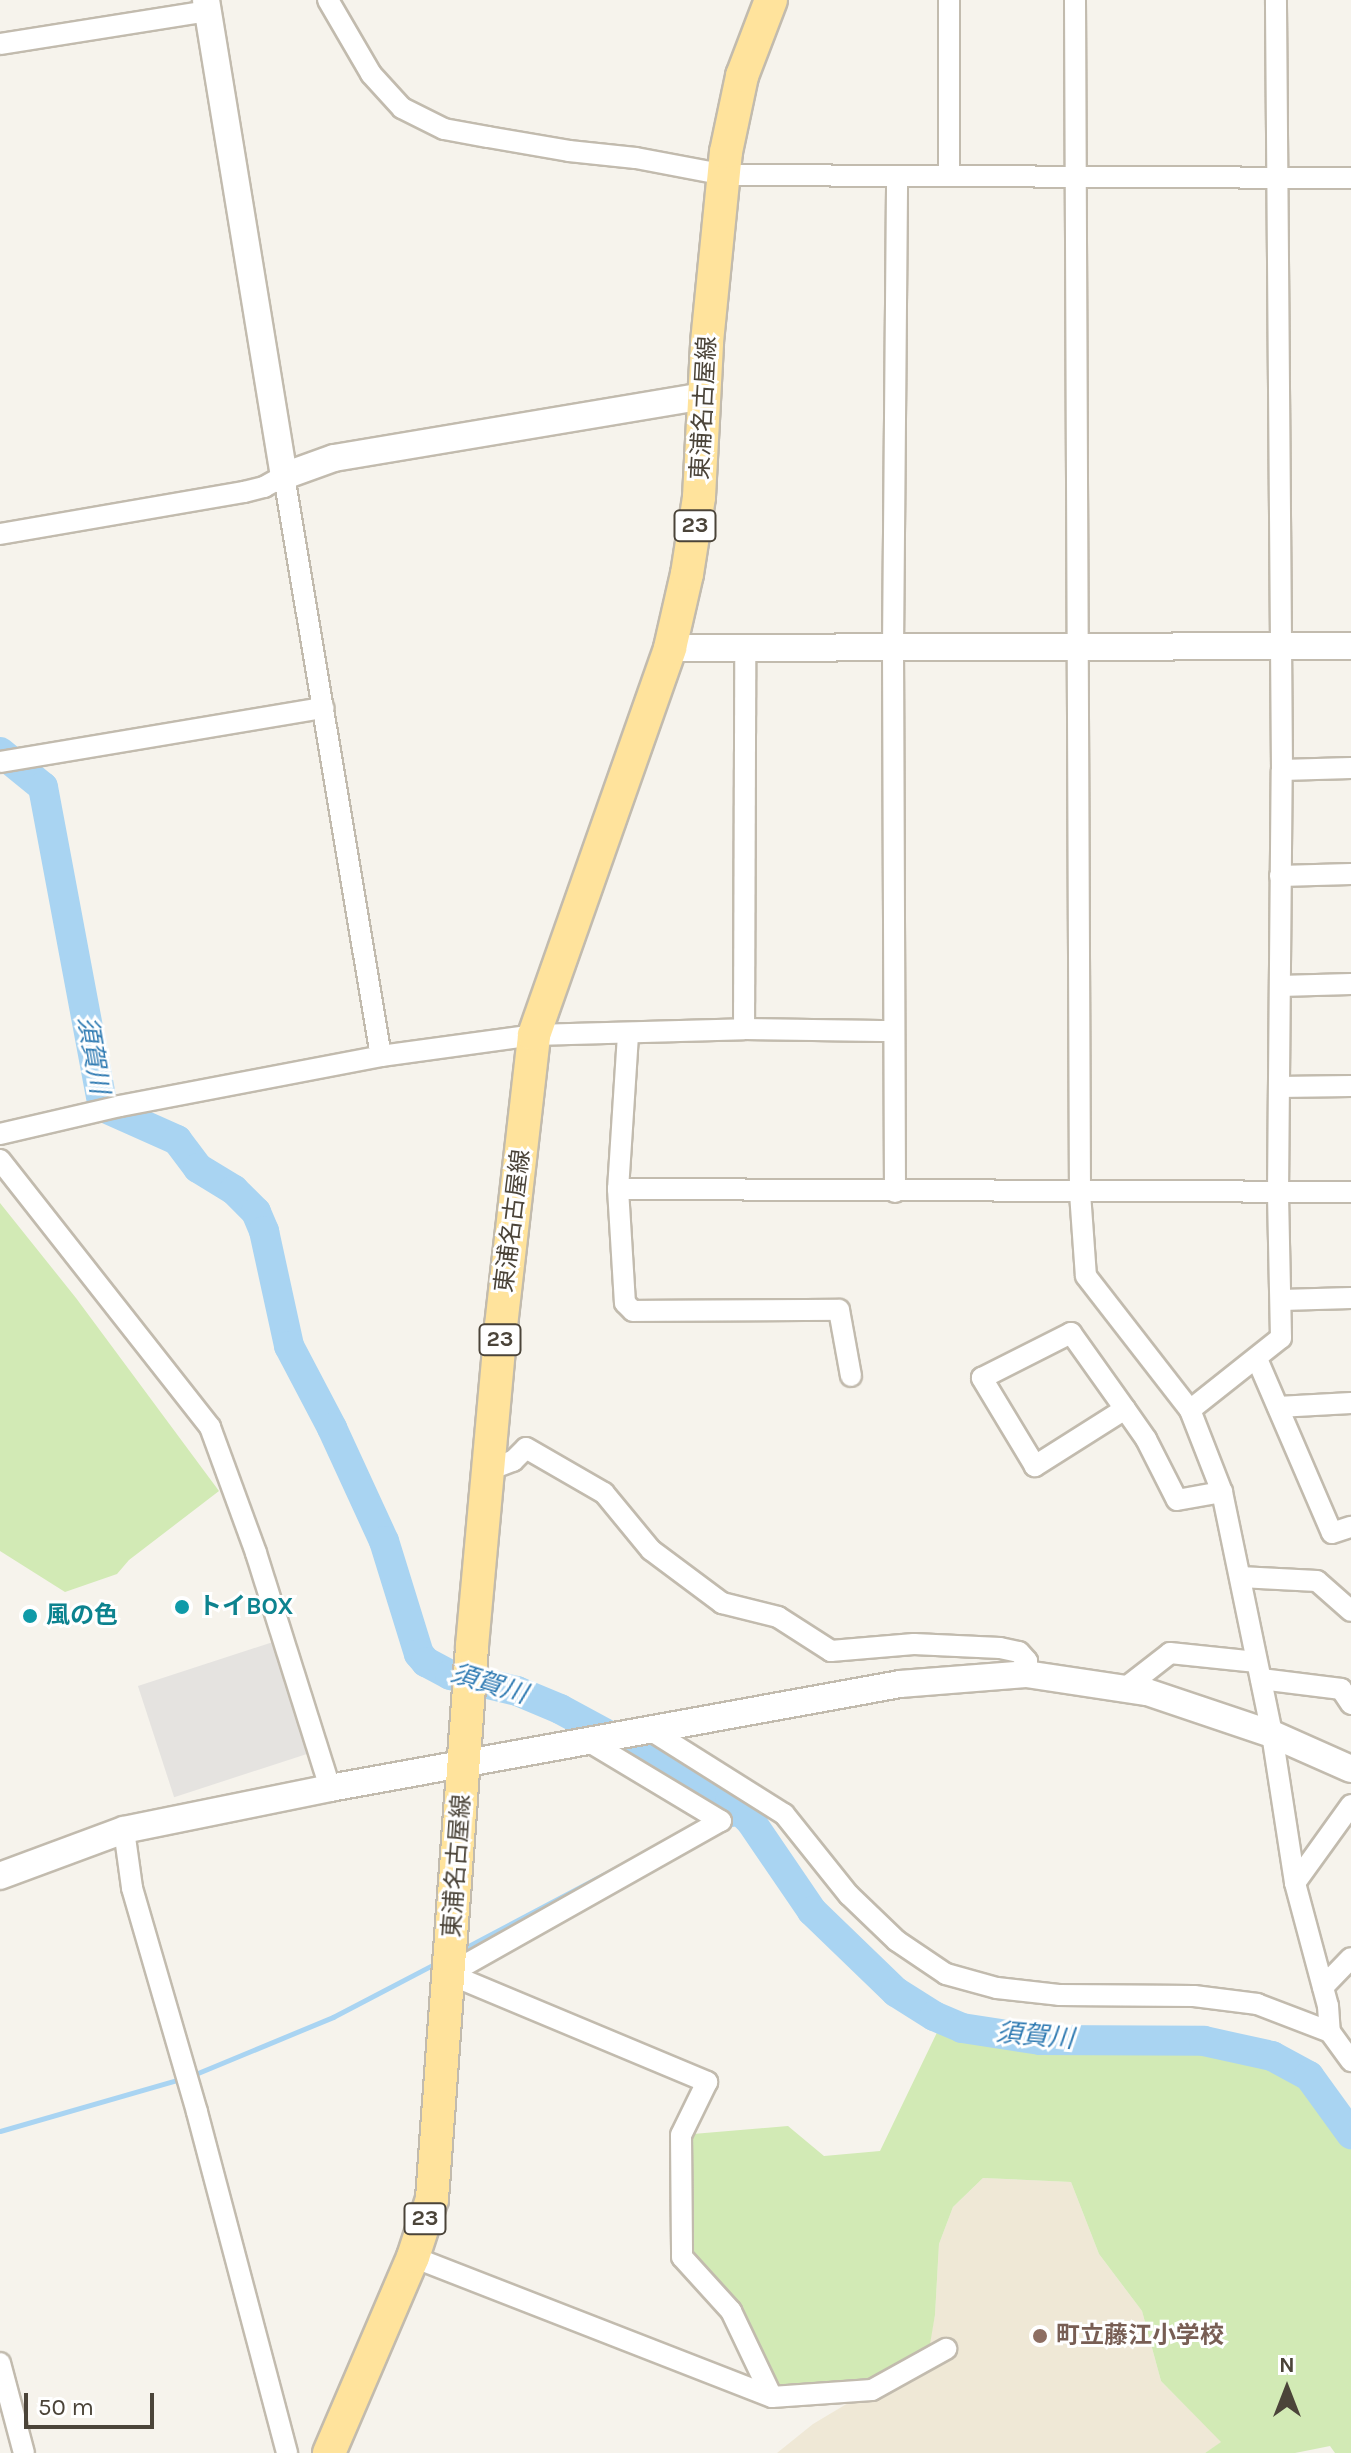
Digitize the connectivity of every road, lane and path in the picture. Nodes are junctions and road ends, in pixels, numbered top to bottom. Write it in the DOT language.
graph roads {
  1 [pos="328,0"];
  2 [pos="771,0"];
  3 [pos="949,0"];
  4 [pos="1075,0"];
  5 [pos="1276,0"];
  6 [pos="207,5"];
  7 [pos="0,44"];
  8 [pos="726,175"];
  9 [pos="949,175"];
  10 [pos="1078,177"];
  11 [pos="1351,178"];
  12 [pos="897,179"];
  13 [pos="1275,179"];
  14 [pos="705,396"];
  15 [pos="284,476"];
  16 [pos="0,534"];
  17 [pos="1280,646"];
  18 [pos="1351,646"];
  19 [pos="1080,647"];
  20 [pos="670,648"];
  21 [pos="893,648"];
  22 [pos="745,650"];
  23 [pos="324,708"];
  24 [pos="0,762"];
  25 [pos="1351,768"];
  26 [pos="1282,770"];
  27 [pos="1351,874"];
  28 [pos="1280,876"];
  29 [pos="1351,984"];
  30 [pos="1280,986"];
  31 [pos="744,1029"];
  32 [pos="894,1031"];
  33 [pos="534,1035"];
  34 [pos="628,1035"];
  35 [pos="381,1056"];
  36 [pos="1351,1086"];
  37 [pos="1279,1087"];
  38 [pos="0,1134"];
  39 [pos="0,1160"];
  40 [pos="618,1189"];
  41 [pos="895,1192"];
  42 [pos="1351,1192"];
  43 [pos="1080,1193"];
  44 [pos="1278,1194"];
  45 [pos="1351,1298"];
  46 [pos="1282,1300"];
  47 [pos="1257,1359"];
  48 [pos="851,1376"];
  49 [pos="1351,1403"];
  50 [pos="1278,1407"];
  51 [pos="1125,1409"];
  52 [pos="1190,1410"];
  53 [pos="489,1470"];
  54 [pos="1222,1492"];
  55 [pos="1351,1527"];
  56 [pos="1240,1577"];
  57 [pos="1351,1611"];
  58 [pos="1259,1670"];
  59 [pos="1026,1674"];
  60 [pos="1124,1689"];
  61 [pos="1351,1704"];
  62 [pos="652,1731"];
  63 [pos="1272,1734"];
  64 [pos="588,1741"];
  65 [pos="465,1764"];
  66 [pos="1351,1769"];
  67 [pos="330,1788"];
  68 [pos="1351,1805"];
  69 [pos="124,1830"];
  70 [pos="0,1876"];
  71 [pos="1295,1883"];
  72 [pos="1351,1958"];
  73 [pos="450,1961"];
  74 [pos="1323,1987"];
  75 [pos="1330,2032"];
  76 [pos="1351,2061"];
  77 [pos="413,2257"];
  78 [pos="946,2349"];
  79 [pos="0,2363"];
  80 [pos="772,2397"];
  81 [pos="24,2453"];
  82 [pos="287,2453"];
  83 [pos="329,2453"];
  1 -- 8 [label="street"];
  2 -- 8 [label="main road, 東浦名古屋線 / 23"];
  3 -- 9 [label="street"];
  4 -- 10 [label="street"];
  5 -- 13 [label="street"];
  6 -- 7 [label="street"];
  6 -- 15 [label="street"];
  8 -- 12 [label="street"];
  8 -- 14 [label="main road, 東浦名古屋線 / 23"];
  9 -- 10 [label="street"];
  9 -- 12 [label="street"];
  10 -- 13 [label="street"];
  10 -- 19 [label="street"];
  11 -- 13 [label="street"];
  12 -- 21 [label="street"];
  13 -- 17 [label="street"];
  14 -- 15 [label="street"];
  14 -- 20 [label="main road, 東浦名古屋線 / 23"];
  15 -- 16 [label="street"];
  15 -- 23 [label="street"];
  17 -- 18 [label="street"];
  17 -- 19 [label="street"];
  17 -- 26 [label="street"];
  19 -- 21 [label="street"];
  19 -- 43 [label="street"];
  20 -- 22 [label="street"];
  20 -- 33 [label="main road, 東浦名古屋線 / 23"];
  21 -- 22 [label="street"];
  21 -- 32 [label="street"];
  22 -- 31 [label="street"];
  23 -- 24 [label="street"];
  23 -- 35 [label="street"];
  25 -- 26 [label="street"];
  26 -- 28 [label="street"];
  27 -- 28 [label="street"];
  28 -- 30 [label="street"];
  29 -- 30 [label="street"];
  30 -- 37 [label="street"];
  31 -- 32 [label="street"];
  31 -- 34 [label="street"];
  32 -- 41 [label="street"];
  33 -- 34 [label="street"];
  33 -- 35 [label="street"];
  33 -- 53 [label="main road, 東浦名古屋線 / 23"];
  34 -- 40 [label="street"];
  35 -- 38 [label="street"];
  36 -- 37 [label="street"];
  37 -- 44 [label="street"];
  39 -- 67 [label="street"];
  40 -- 41 [label="street"];
  40 -- 48 [label="street"];
  41 -- 43 [label="street"];
  42 -- 44 [label="street"];
  43 -- 44 [label="street"];
  43 -- 52 [label="street"];
  44 -- 46 [label="street"];
  45 -- 46 [label="street"];
  46 -- 47 [label="street"];
  47 -- 50 [label="street"];
  47 -- 52 [label="street"];
  49 -- 50 [label="street"];
  50 -- 55 [label="street"];
  51 -- 51 [label="street"];
  51 -- 54 [label="street"];
  52 -- 54 [label="street"];
  53 -- 59 [label="street"];
  53 -- 65 [label="main road, 東浦名古屋線 / 23"];
  54 -- 56 [label="street"];
  56 -- 57 [label="street"];
  56 -- 58 [label="street"];
  58 -- 60 [label="street"];
  58 -- 61 [label="street"];
  58 -- 63 [label="street"];
  59 -- 60 [label="street"];
  59 -- 62 [label="street"];
  60 -- 63 [label="street"];
  62 -- 64 [label="street"];
  62 -- 75 [label="street"];
  63 -- 66 [label="street"];
  63 -- 71 [label="street"];
  64 -- 65 [label="street"];
  64 -- 73 [label="street"];
  65 -- 67 [label="street"];
  65 -- 73 [label="main road, 東浦名古屋線 / 23"];
  67 -- 69 [label="street"];
  68 -- 71 [label="street"];
  69 -- 70 [label="street"];
  69 -- 82 [label="street"];
  71 -- 74 [label="street"];
  72 -- 74 [label="street"];
  73 -- 77 [label="main road, 東浦名古屋線 / 23"];
  73 -- 80 [label="street"];
  74 -- 75 [label="street"];
  75 -- 76 [label="street"];
  77 -- 80 [label="street"];
  77 -- 83 [label="main road, 東浦名古屋線 / 23"];
  78 -- 80 [label="street"];
  79 -- 81 [label="street"];
}
